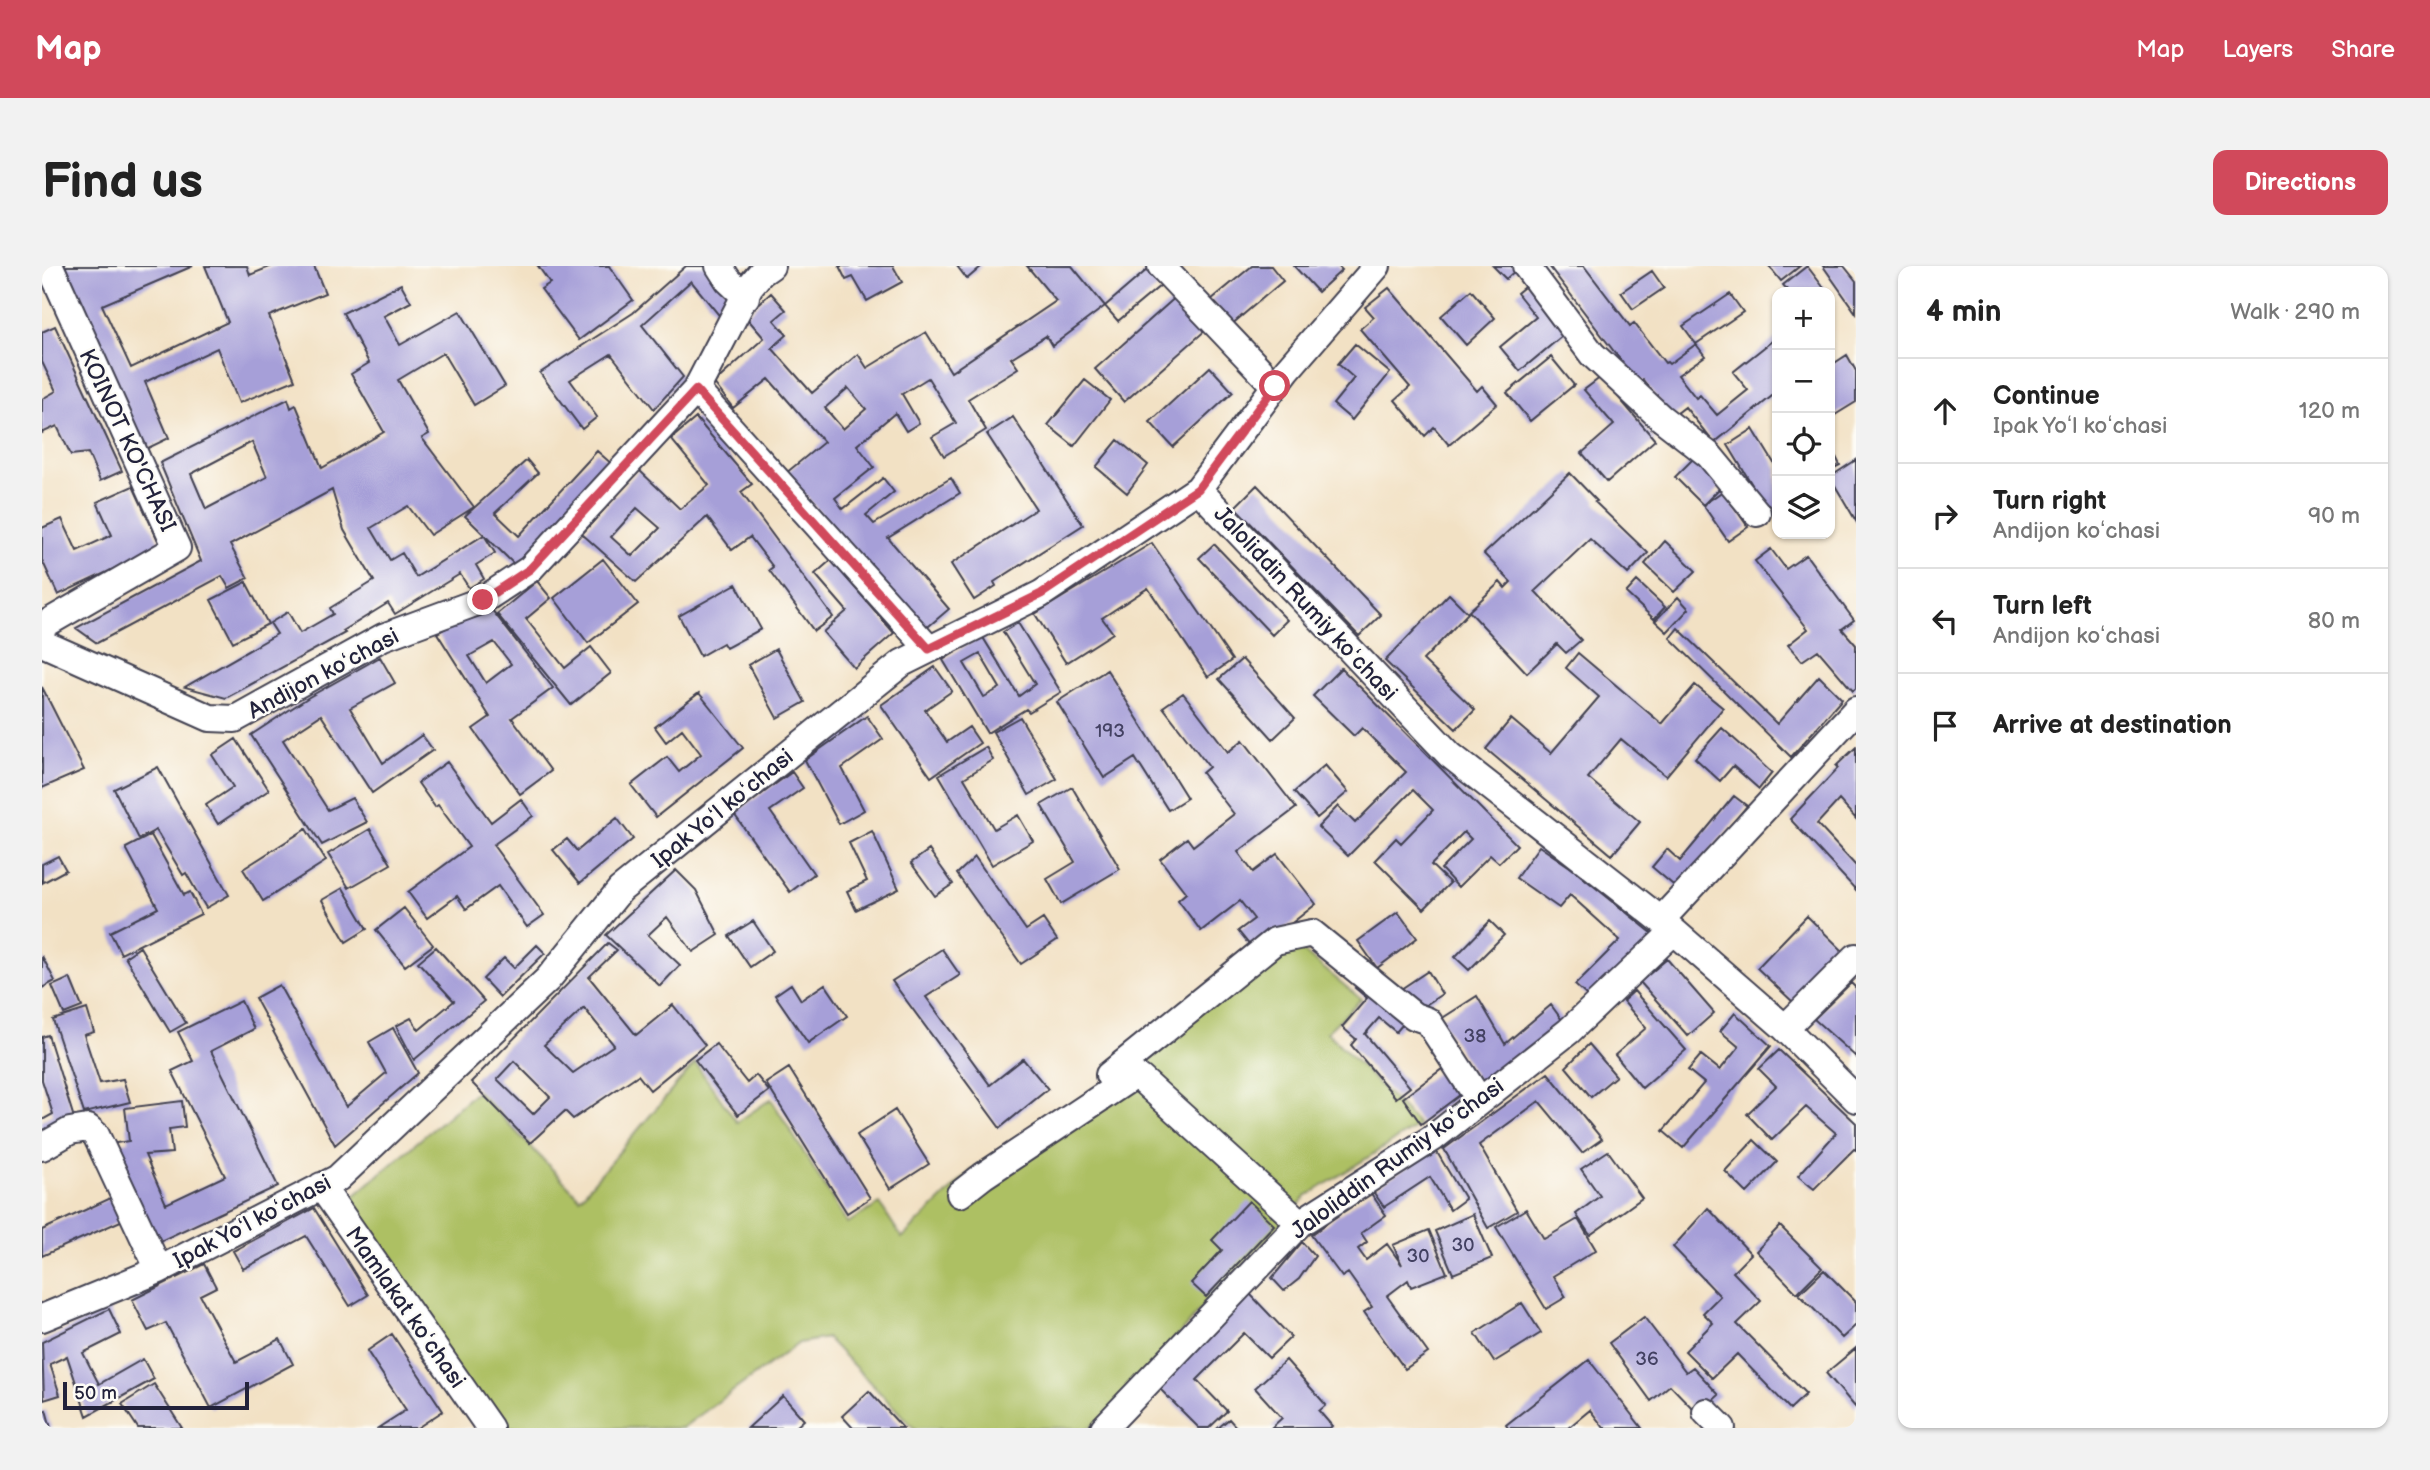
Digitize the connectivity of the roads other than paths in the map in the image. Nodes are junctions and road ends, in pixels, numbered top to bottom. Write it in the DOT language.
graph roads {
  1 [pos="50,266"];
  2 [pos="719,266"];
  3 [pos="771,266"];
  4 [pos="1161,266"];
  5 [pos="1377,266"];
  6 [pos="1526,266"];
  7 [pos="746,297"];
  8 [pos="53,308"];
  9 [pos="1275,386"];
  10 [pos="696,390"];
  11 [pos="1198,489"];
  12 [pos="1757,513"];
  13 [pos="42,626"];
  14 [pos="42,643"];
  15 [pos="929,649"];
  16 [pos="1856,710"];
  17 [pos="1667,926"];
  18 [pos="1856,957"];
  19 [pos="1785,1028"];
  20 [pos="1109,1076"];
  21 [pos="1856,1099"];
  22 [pos="1480,1101"];
  23 [pos="42,1147"];
  24 [pos="321,1186"];
  25 [pos="960,1194"];
  26 [pos="1300,1223"];
  27 [pos="159,1270"];
  28 [pos="42,1318"];
  29 [pos="490,1428"];
  30 [pos="1104,1428"];
  1 -- 8 [label="street, KOINOT KO'CHASI"];
  2 -- 7 [label="street"];
  3 -- 7 [label="street, Andijon koʻchasi"];
  4 -- 9 [label="street"];
  5 -- 9 [label="street, Ipak Yoʻl koʻchasi"];
  6 -- 12 [label="street"];
  7 -- 10 [label="street, Andijon koʻchasi"];
  8 -- 13 [label="street, KOINOT KO'CHASI"];
  9 -- 11 [label="street, Ipak Yoʻl koʻchasi"];
  10 -- 14 [label="street, Andijon koʻchasi"];
  10 -- 15 [label="street"];
  11 -- 15 [label="street, Ipak Yoʻl koʻchasi"];
  11 -- 17 [label="street, Jaloliddin Rumiy koʻchasi"];
  15 -- 24 [label="street, Ipak Yoʻl koʻchasi"];
  16 -- 17 [label="street"];
  17 -- 19 [label="street, Jaloliddin Rumiy koʻchasi"];
  17 -- 22 [label="street, Jaloliddin Rumiy koʻchasi"];
  18 -- 19 [label="street"];
  19 -- 21 [label="street, Jaloliddin Rumiy koʻchasi"];
  20 -- 22 [label="street"];
  22 -- 26 [label="street, Jaloliddin Rumiy koʻchasi"];
  23 -- 27 [label="street"];
  24 -- 27 [label="street, Ipak Yoʻl koʻchasi"];
  24 -- 29 [label="street, Mamlakat koʻchasi"];
  25 -- 26 [label="street"];
  26 -- 30 [label="street, Jaloliddin Rumiy koʻchasi"];
  27 -- 28 [label="street, Ipak Yoʻl koʻchasi"];
}
